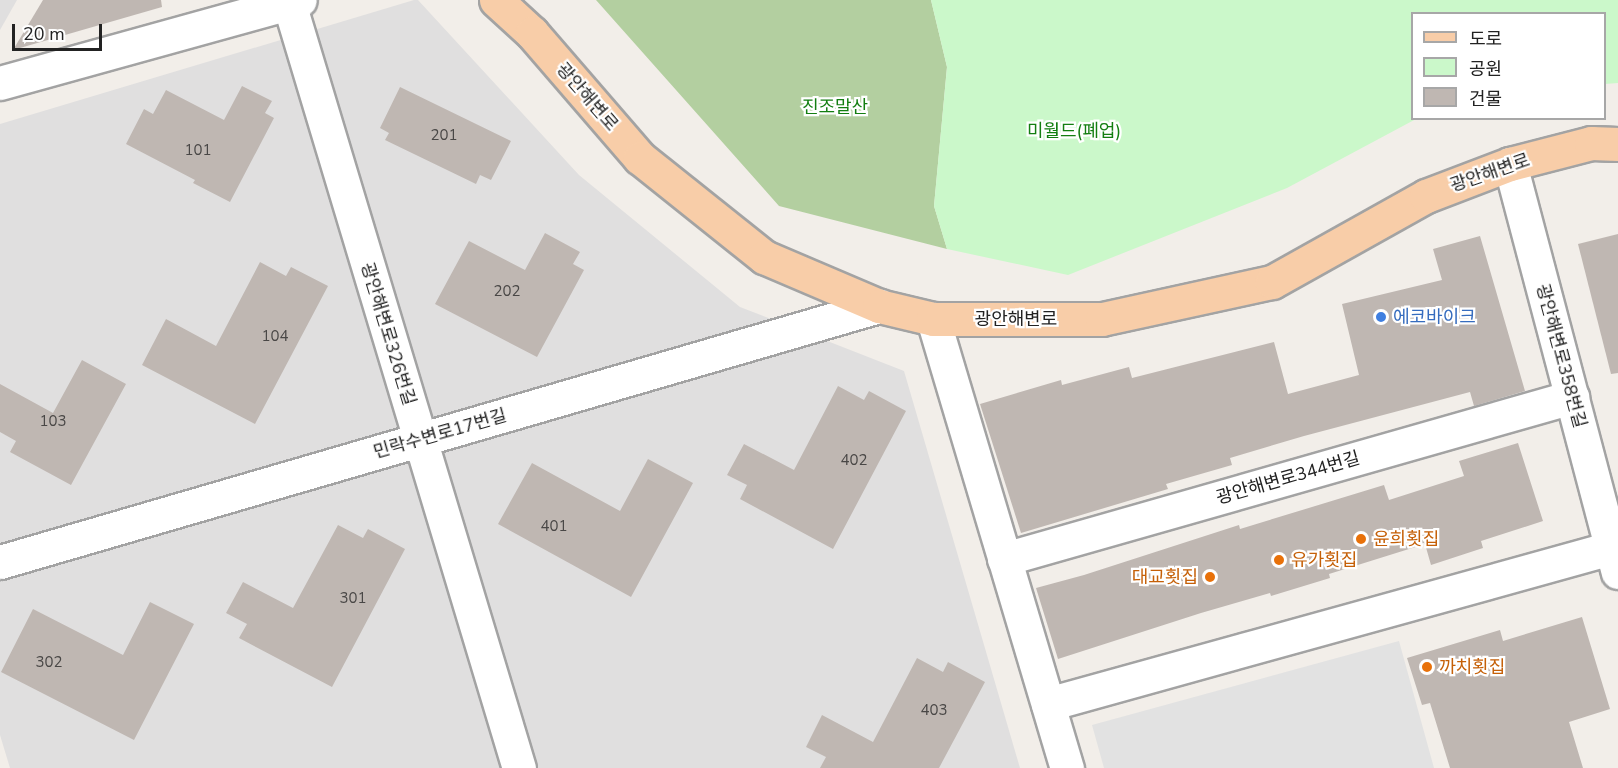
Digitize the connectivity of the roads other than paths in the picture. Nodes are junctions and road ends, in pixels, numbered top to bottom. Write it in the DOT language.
graph roads {
  1 [pos="496,0"];
  2 [pos="294,2"];
  3 [pos="0,83"];
  4 [pos="1618,144"];
  5 [pos="1510,164"];
  6 [pos="879,306"];
  7 [pos="933,319"];
  8 [pos="1572,397"];
  9 [pos="420,440"];
  10 [pos="1616,555"];
  11 [pos="1004,559"];
  12 [pos="0,562"];
  13 [pos="1048,704"];
  14 [pos="519,768"];
  15 [pos="1067,768"];
  1 -- 6 [label="main road, 광안해변로"];
  2 -- 3 [label="street"];
  2 -- 9 [label="street, 광안해변로326번길"];
  4 -- 5 [label="main road, 광안해변로"];
  5 -- 7 [label="main road, 광안해변로"];
  5 -- 8 [label="street, 광안해변로358번길"];
  6 -- 7 [label="main road, 광안해변로"];
  6 -- 9 [label="street, 민락수변로17번길"];
  7 -- 11 [label="street"];
  8 -- 10 [label="street, 광안해변로358번길"];
  8 -- 11 [label="street, 광안해변로344번길"];
  9 -- 12 [label="street, 민락수변로17번길"];
  9 -- 14 [label="street, 광안해변로326번길"];
  10 -- 13 [label="street"];
  11 -- 13 [label="street"];
  13 -- 15 [label="street"];
}
